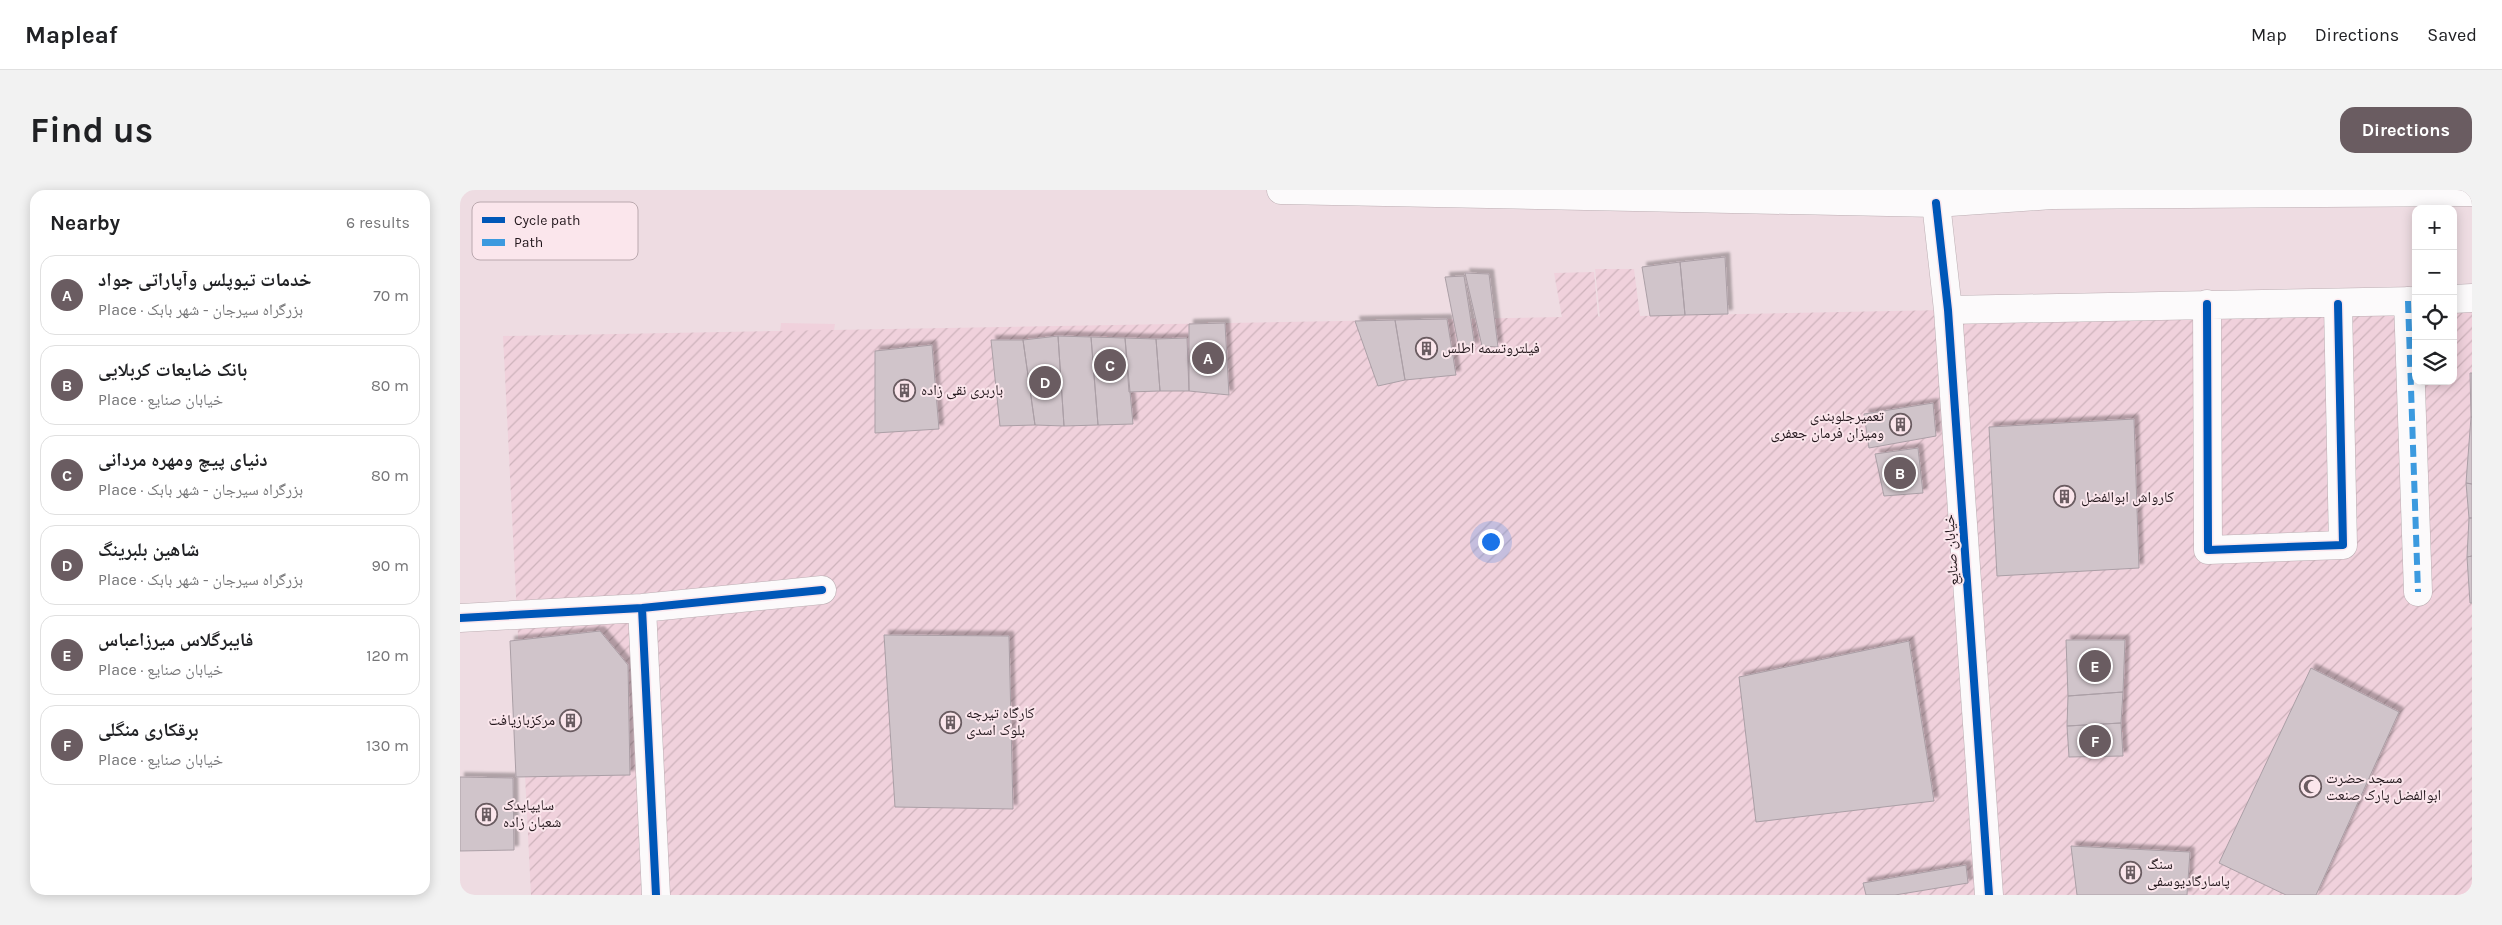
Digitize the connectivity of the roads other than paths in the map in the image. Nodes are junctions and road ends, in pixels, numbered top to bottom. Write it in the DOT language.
graph roads {
  1 [pos="1281,190"];
  2 [pos="2472,192"];
  3 [pos="2052,193"];
  4 [pos="1936,203"];
  5 [pos="2472,298"];
  6 [pos="2457,299"];
  7 [pos="2412,301"];
  8 [pos="2207,304"];
  9 [pos="2338,304"];
  10 [pos="1948,310"];
  11 [pos="2413,340"];
  12 [pos="822,590"];
  13 [pos="2418,592"];
  14 [pos="642,608"];
  15 [pos="460,618"];
  16 [pos="656,895"];
  17 [pos="1989,895"];
  1 -- 4 [label="main road"];
  2 -- 3 [label="main road"];
  3 -- 4 [label="main road"];
  4 -- 10 [label="main road, خیابان صنایع"];
  5 -- 6 [label="main road"];
  7 -- 9 [label="main road"];
  8 -- 9 [label="main road"];
  8 -- 9 [label="main road"];
  8 -- 10 [label="main road"];
  10 -- 17 [label="main road, خیابان صنایع"];
  11 -- 13 [label="main road"];
  12 -- 14 [label="main road"];
  14 -- 15 [label="main road"];
  14 -- 16 [label="main road"];
}
